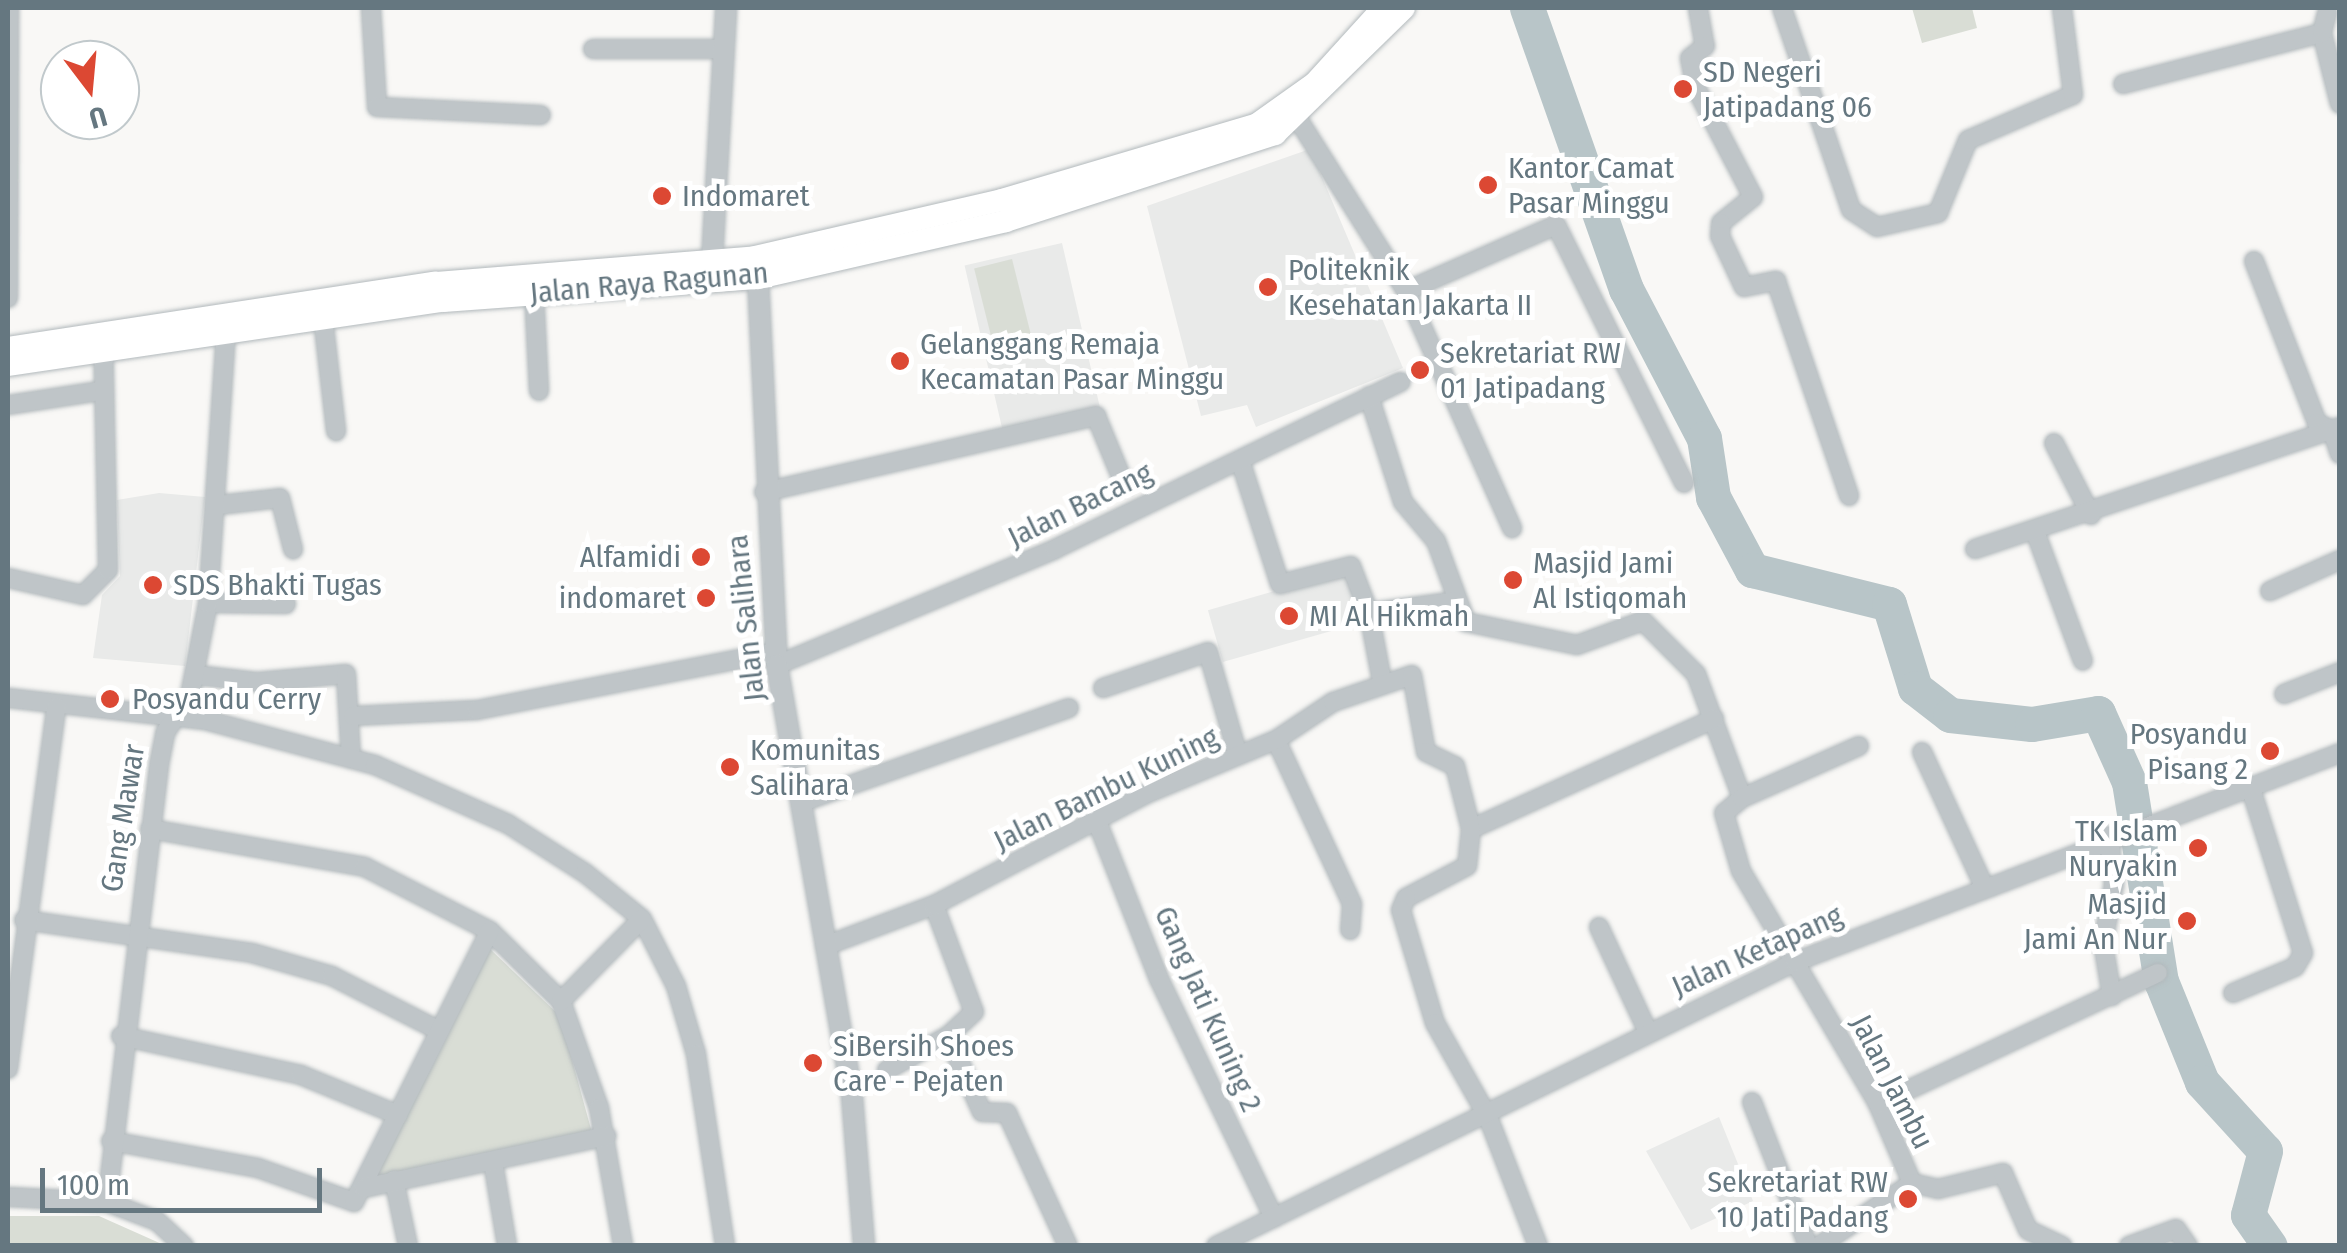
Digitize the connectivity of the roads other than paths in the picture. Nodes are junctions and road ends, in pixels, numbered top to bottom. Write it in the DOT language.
graph roads {
  1 [pos="9,8"];
  2 [pos="371,8"];
  3 [pos="726,8"];
  4 [pos="1383,8"];
  5 [pos="1404,8"];
  6 [pos="1698,8"];
  7 [pos="1782,8"];
  8 [pos="2062,8"];
  9 [pos="2326,10"];
  10 [pos="2322,33"];
  11 [pos="593,49"];
  12 [pos="724,50"];
  13 [pos="2340,61"];
  14 [pos="2123,84"];
  15 [pos="2340,104"];
  16 [pos="1294,112"];
  17 [pos="541,115"];
  18 [pos="712,260"];
  19 [pos="2254,261"];
  20 [pos="758,278"];
  21 [pos="1406,291"];
  22 [pos="534,292"];
  23 [pos="8,298"];
  24 [pos="323,318"];
  25 [pos="226,333"];
  26 [pos="103,343"];
  27 [pos="8,348"];
  28 [pos="8,365"];
  29 [pos="1401,382"];
  30 [pos="539,391"];
  31 [pos="100,392"];
  32 [pos="1369,396"];
  33 [pos="8,405"];
  34 [pos="2336,428"];
  35 [pos="336,430"];
  36 [pos="2054,443"];
  37 [pos="2340,454"];
  38 [pos="1240,460"];
  39 [pos="1684,483"];
  40 [pos="1125,486"];
  41 [pos="764,492"];
  42 [pos="1849,496"];
  43 [pos="219,505"];
  44 [pos="2090,515"];
  45 [pos="1512,528"];
  46 [pos="2036,534"];
  47 [pos="293,549"];
  48 [pos="1975,549"];
  49 [pos="2340,560"];
  50 [pos="8,578"];
  51 [pos="2270,591"];
  52 [pos="1455,601"];
  53 [pos="208,603"];
  54 [pos="286,604"];
  55 [pos="1369,612"];
  56 [pos="776,659"];
  57 [pos="2083,661"];
  58 [pos="2340,672"];
  59 [pos="196,675"];
  60 [pos="1382,681"];
  61 [pos="1103,688"];
  62 [pos="2284,694"];
  63 [pos="8,698"];
  64 [pos="56,707"];
  65 [pos="1069,708"];
  66 [pos="173,716"];
  67 [pos="352,716"];
  68 [pos="1714,718"];
  69 [pos="1276,740"];
  70 [pos="1859,746"];
  71 [pos="1922,752"];
  72 [pos="2340,752"];
  73 [pos="1238,755"];
  74 [pos="351,759"];
  75 [pos="2250,786"];
  76 [pos="1742,798"];
  77 [pos="802,802"];
  78 [pos="1096,820"];
  79 [pos="150,829"];
  80 [pos="1471,829"];
  81 [pos="2110,836"];
  82 [pos="1984,886"];
  83 [pos="934,905"];
  84 [pos="642,918"];
  85 [pos="24,920"];
  86 [pos="1598,927"];
  87 [pos="133,930"];
  88 [pos="490,930"];
  89 [pos="1350,930"];
  90 [pos="825,946"];
  91 [pos="1795,962"];
  92 [pos="2158,973"];
  93 [pos="2233,993"];
  94 [pos="2112,996"];
  95 [pos="561,1001"];
  96 [pos="10,1022"];
  97 [pos="436,1028"];
  98 [pos="1647,1030"];
  99 [pos="121,1036"];
  100 [pos="948,1036"];
  101 [pos="8,1070"];
  102 [pos="888,1070"];
  103 [pos="1752,1102"];
  104 [pos="1878,1104"];
  105 [pos="398,1115"];
  106 [pos="1488,1117"];
  107 [pos="606,1136"];
  108 [pos="111,1140"];
  109 [pos="493,1162"];
  110 [pos="394,1180"];
  111 [pos="1912,1183"];
  112 [pos="364,1188"];
  113 [pos="8,1197"];
  114 [pos="107,1202"];
  115 [pos="1274,1218"];
  116 [pos="184,1246"];
  117 [pos="408,1246"];
  118 [pos="507,1246"];
  119 [pos="622,1246"];
  120 [pos="725,1246"];
  121 [pos="864,1246"];
  122 [pos="1068,1246"];
  123 [pos="1216,1246"];
  124 [pos="1538,1246"];
  125 [pos="1808,1246"];
  126 [pos="1818,1246"];
  127 [pos="2062,1246"];
  128 [pos="2129,1246"];
  129 [pos="2188,1246"];
  1 -- 23 [label="street"];
  2 -- 17 [label="street"];
  3 -- 12 [label="street"];
  4 -- 16 [label="main road, Jalan Raya Ragunan"];
  5 -- 16 [label="main road, Jalan Raya Ragunan"];
  6 -- 42 [label="street"];
  7 -- 8 [label="street"];
  9 -- 10 [label="street"];
  9 -- 13 [label="street"];
  10 -- 14 [label="street"];
  10 -- 15 [label="street"];
  11 -- 12 [label="street"];
  12 -- 18 [label="street"];
  16 -- 18 [label="main road, Jalan Raya Ragunan"];
  16 -- 20 [label="main road, Jalan Raya Ragunan"];
  16 -- 21 [label="street"];
  18 -- 26 [label="main road, Jalan Raya Ragunan"];
  19 -- 34 [label="street"];
  20 -- 22 [label="main road, Jalan Raya Ragunan"];
  20 -- 41 [label="street, Jalan Salihara"];
  21 -- 39 [label="street"];
  21 -- 45 [label="street"];
  22 -- 24 [label="main road, Jalan Raya Ragunan"];
  22 -- 30 [label="street"];
  24 -- 25 [label="main road, Jalan Raya Ragunan"];
  24 -- 35 [label="street"];
  25 -- 26 [label="main road, Jalan Raya Ragunan"];
  25 -- 43 [label="street, Gang Mawar"];
  26 -- 27 [label="main road, Jalan Raya Ragunan"];
  26 -- 28 [label="main road, Jalan Raya Ragunan"];
  26 -- 31 [label="street"];
  29 -- 32 [label="street, Jalan Bacang"];
  31 -- 33 [label="street"];
  31 -- 50 [label="street"];
  32 -- 38 [label="street, Jalan Bacang"];
  32 -- 52 [label="street"];
  34 -- 37 [label="street"];
  34 -- 44 [label="street"];
  36 -- 44 [label="street"];
  38 -- 55 [label="street"];
  38 -- 56 [label="street, Jalan Bacang"];
  40 -- 41 [label="street"];
  41 -- 56 [label="street, Jalan Salihara"];
  43 -- 47 [label="street"];
  43 -- 53 [label="street, Gang Mawar"];
  44 -- 46 [label="street"];
  46 -- 48 [label="street"];
  46 -- 57 [label="street"];
  49 -- 51 [label="street"];
  52 -- 55 [label="street"];
  52 -- 68 [label="street"];
  53 -- 54 [label="street"];
  53 -- 59 [label="street, Gang Mawar"];
  55 -- 60 [label="street"];
  56 -- 67 [label="street, Jalan Bacang"];
  56 -- 77 [label="street, Jalan Salihara"];
  58 -- 62 [label="street"];
  59 -- 66 [label="street, Gang Mawar"];
  59 -- 67 [label="street"];
  60 -- 69 [label="street, Jalan Bambu Kuning"];
  60 -- 80 [label="street, Jalan Bambu Kuning"];
  61 -- 73 [label="street"];
  63 -- 64 [label="street"];
  64 -- 66 [label="street"];
  64 -- 85 [label="street"];
  65 -- 77 [label="street"];
  66 -- 74 [label="street"];
  66 -- 79 [label="street, Gang Mawar"];
  67 -- 74 [label="street"];
  68 -- 76 [label="street"];
  68 -- 80 [label="street"];
  69 -- 73 [label="street, Jalan Bambu Kuning"];
  69 -- 89 [label="street"];
  70 -- 76 [label="street"];
  71 -- 82 [label="street"];
  72 -- 75 [label="street, Jalan Ketapang"];
  73 -- 78 [label="street, Jalan Bambu Kuning"];
  74 -- 84 [label="street"];
  75 -- 81 [label="street, Jalan Ketapang"];
  75 -- 93 [label="street"];
  76 -- 91 [label="street, Jalan Jambu"];
  77 -- 90 [label="street, Jalan Salihara"];
  78 -- 83 [label="street, Jalan Bambu Kuning"];
  78 -- 115 [label="street, Gang Jati Kuning 2"];
  79 -- 87 [label="street, Gang Mawar"];
  79 -- 88 [label="street"];
  80 -- 106 [label="street"];
  81 -- 82 [label="street, Jalan Ketapang"];
  81 -- 94 [label="street"];
  82 -- 91 [label="street, Jalan Ketapang"];
  83 -- 90 [label="street, Jalan Bambu Kuning"];
  83 -- 100 [label="street"];
  84 -- 95 [label="street"];
  84 -- 120 [label="street"];
  85 -- 87 [label="street"];
  85 -- 96 [label="street"];
  86 -- 98 [label="street"];
  87 -- 97 [label="street"];
  87 -- 99 [label="street, Gang Mawar"];
  88 -- 95 [label="street"];
  88 -- 97 [label="street"];
  90 -- 121 [label="street, Jalan Salihara"];
  91 -- 98 [label="street, Jalan Ketapang"];
  91 -- 104 [label="street, Jalan Jambu"];
  92 -- 94 [label="street"];
  94 -- 104 [label="street"];
  95 -- 107 [label="street"];
  96 -- 101 [label="street"];
  97 -- 105 [label="street"];
  98 -- 106 [label="street, Jalan Ketapang"];
  99 -- 105 [label="street"];
  99 -- 108 [label="street, Gang Mawar"];
  100 -- 102 [label="street"];
  100 -- 122 [label="street"];
  103 -- 125 [label="street"];
  104 -- 111 [label="street, Jalan Jambu"];
  105 -- 112 [label="street"];
  106 -- 115 [label="street, Jalan Ketapang"];
  106 -- 124 [label="street"];
  107 -- 109 [label="street"];
  107 -- 119 [label="street"];
  108 -- 112 [label="street"];
  108 -- 114 [label="street, Gang Mawar"];
  109 -- 110 [label="street"];
  109 -- 118 [label="street"];
  110 -- 112 [label="street"];
  110 -- 117 [label="street"];
  111 -- 126 [label="street, Jalan Jambu"];
  111 -- 127 [label="street"];
  113 -- 114 [label="street"];
  114 -- 116 [label="street"];
  115 -- 123 [label="street, Jalan Ketapang"];
  128 -- 129 [label="street"];
}
